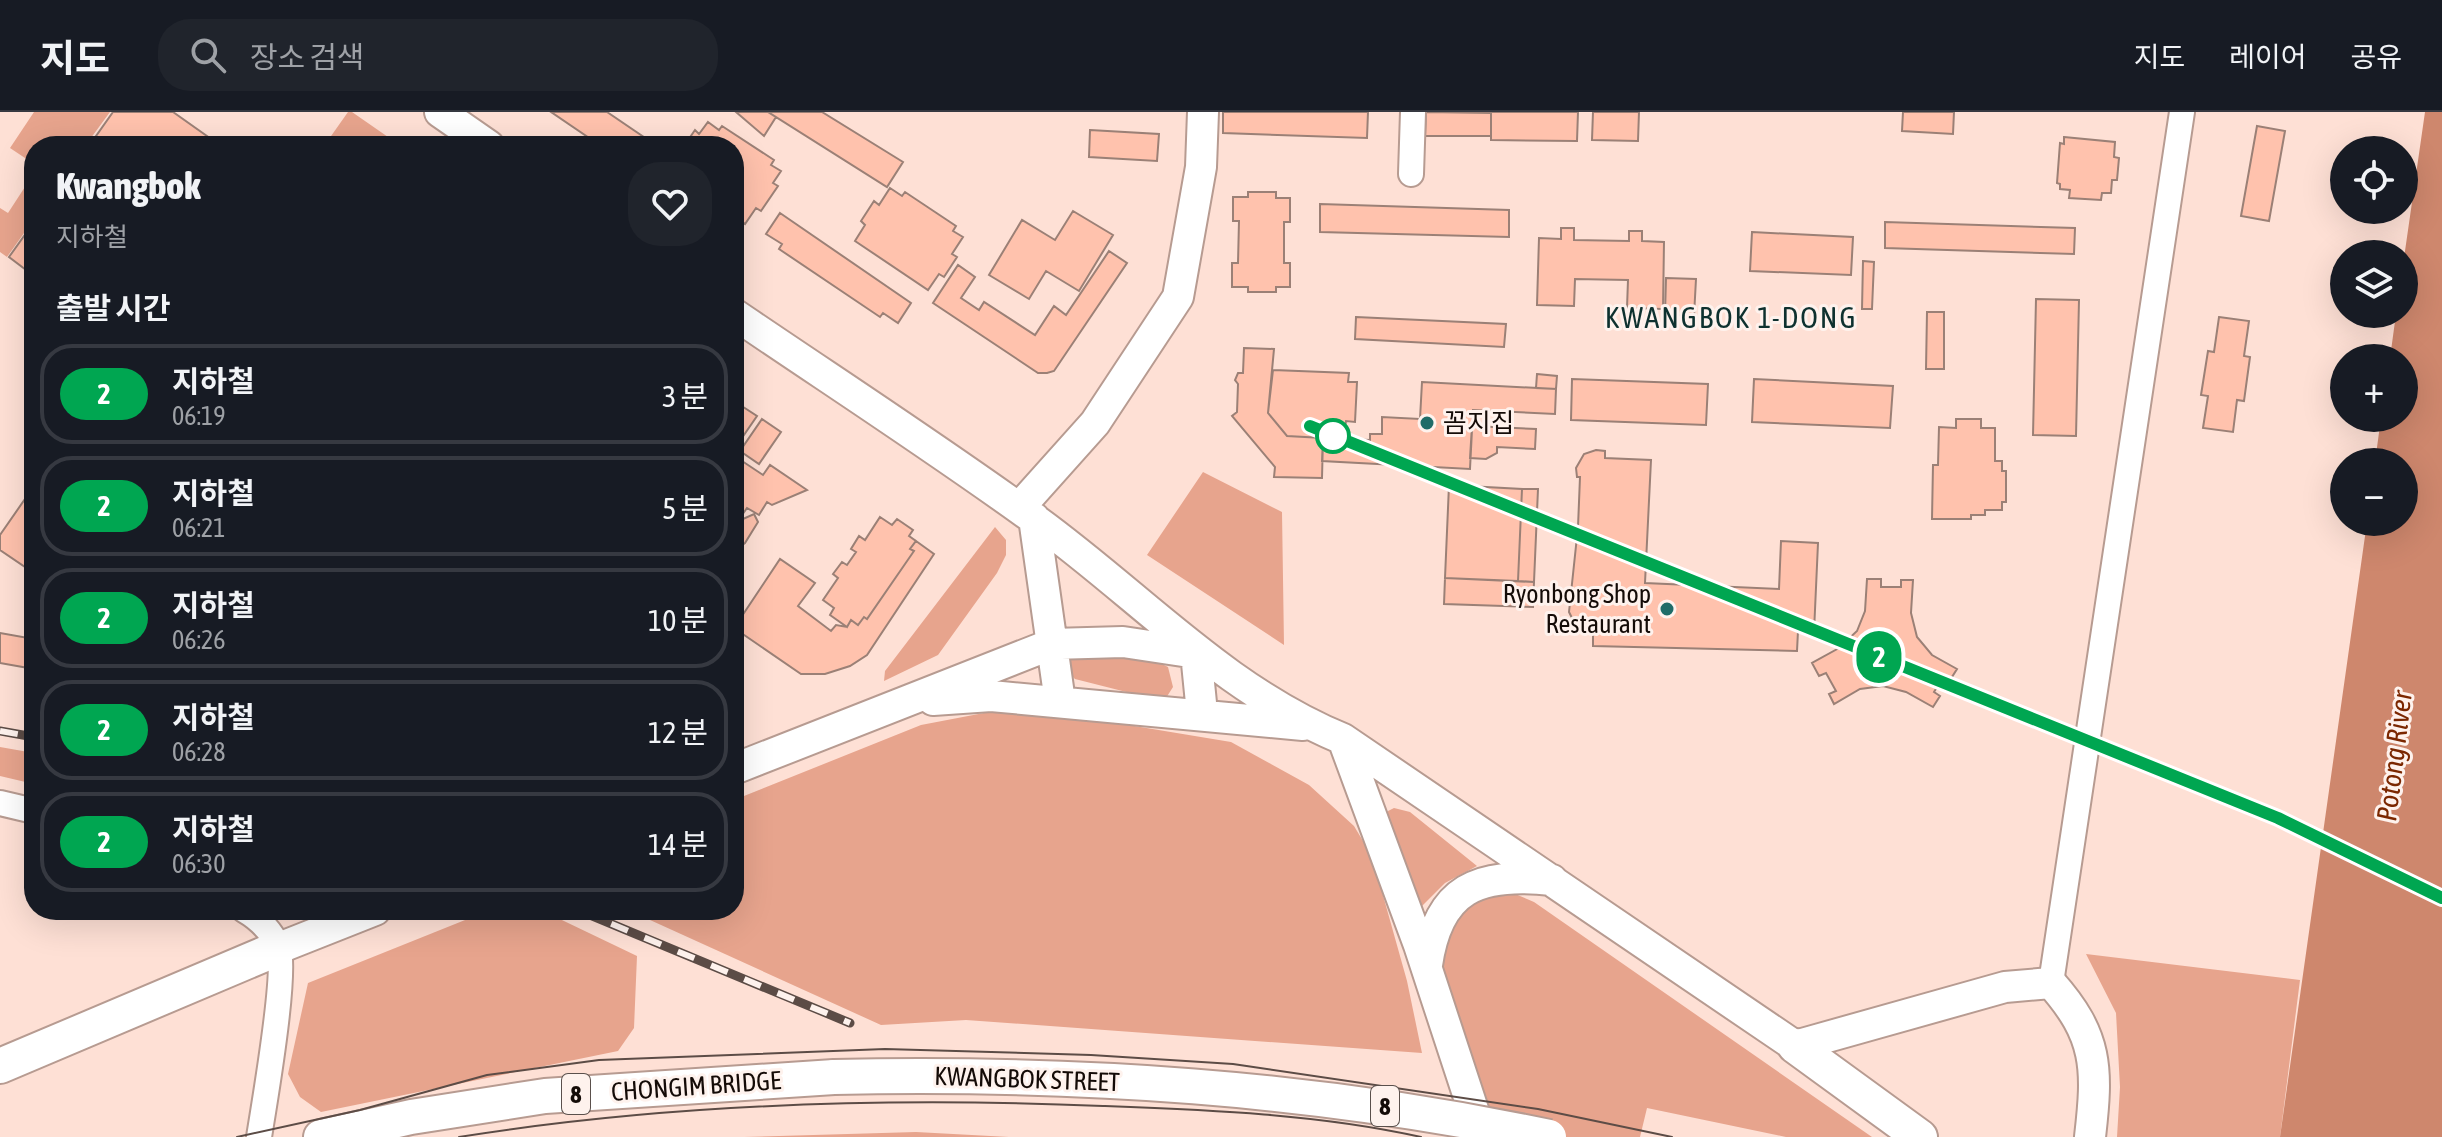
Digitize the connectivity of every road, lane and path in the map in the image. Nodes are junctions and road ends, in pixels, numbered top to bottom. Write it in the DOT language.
graph roads {
  1 [pos="1203,112"];
  2 [pos="1413,112"];
  3 [pos="2182,112"];
  4 [pos="453,116"];
  5 [pos="477,136"];
  6 [pos="1411,174"];
  7 [pos="744,321"];
  8 [pos="1026,513"];
  9 [pos="1052,644"];
  10 [pos="1196,653"];
  11 [pos="903,702"];
  12 [pos="1060,702"];
  13 [pos="1202,713"];
  14 [pos="1311,726"];
  15 [pos="1343,739"];
  16 [pos="744,765"];
  17 [pos="0,803"];
  18 [pos="24,809"];
  19 [pos="1552,880"];
  20 [pos="259,920"];
  21 [pos="350,920"];
  22 [pos="279,948"];
  23 [pos="1426,975"];
  24 [pos="2051,983"];
  25 [pos="1795,1046"];
  26 [pos="0,1066"];
  27 [pos="834,1077"];
  28 [pos="259,1137"];
  29 [pos="321,1137"];
  30 [pos="1482,1137"];
  31 [pos="1549,1137"];
  32 [pos="1920,1137"];
  33 [pos="2090,1137"];
  1 -- 8 [label="main road"];
  2 -- 6 [label="street"];
  3 -- 24 [label="street"];
  4 -- 5 [label="main road"];
  7 -- 8 [label="main road"];
  8 -- 9 [label="main road"];
  8 -- 10 [label="main road"];
  9 -- 10 [label="main road"];
  9 -- 11 [label="main road"];
  9 -- 12 [label="main road"];
  10 -- 13 [label="main road"];
  10 -- 14 [label="main road"];
  11 -- 12 [label="main road"];
  11 -- 16 [label="main road"];
  12 -- 13 [label="main road"];
  13 -- 14 [label="main road"];
  14 -- 15 [label="main road"];
  15 -- 19 [label="main road"];
  15 -- 23 [label="main road"];
  17 -- 18 [label="street"];
  19 -- 23 [label="main road"];
  19 -- 25 [label="main road"];
  20 -- 22 [label="street"];
  21 -- 22 [label="main road"];
  22 -- 26 [label="highway"];
  22 -- 28 [label="street"];
  23 -- 30 [label="main road"];
  24 -- 25 [label="main road"];
  24 -- 33 [label="main road"];
  25 -- 32 [label="highway"];
  27 -- 29 [label="highway, CHONGIM BRIDGE / 8"];
  27 -- 31 [label="highway, KWANGBOK STREET / 8, bridge"];
}
